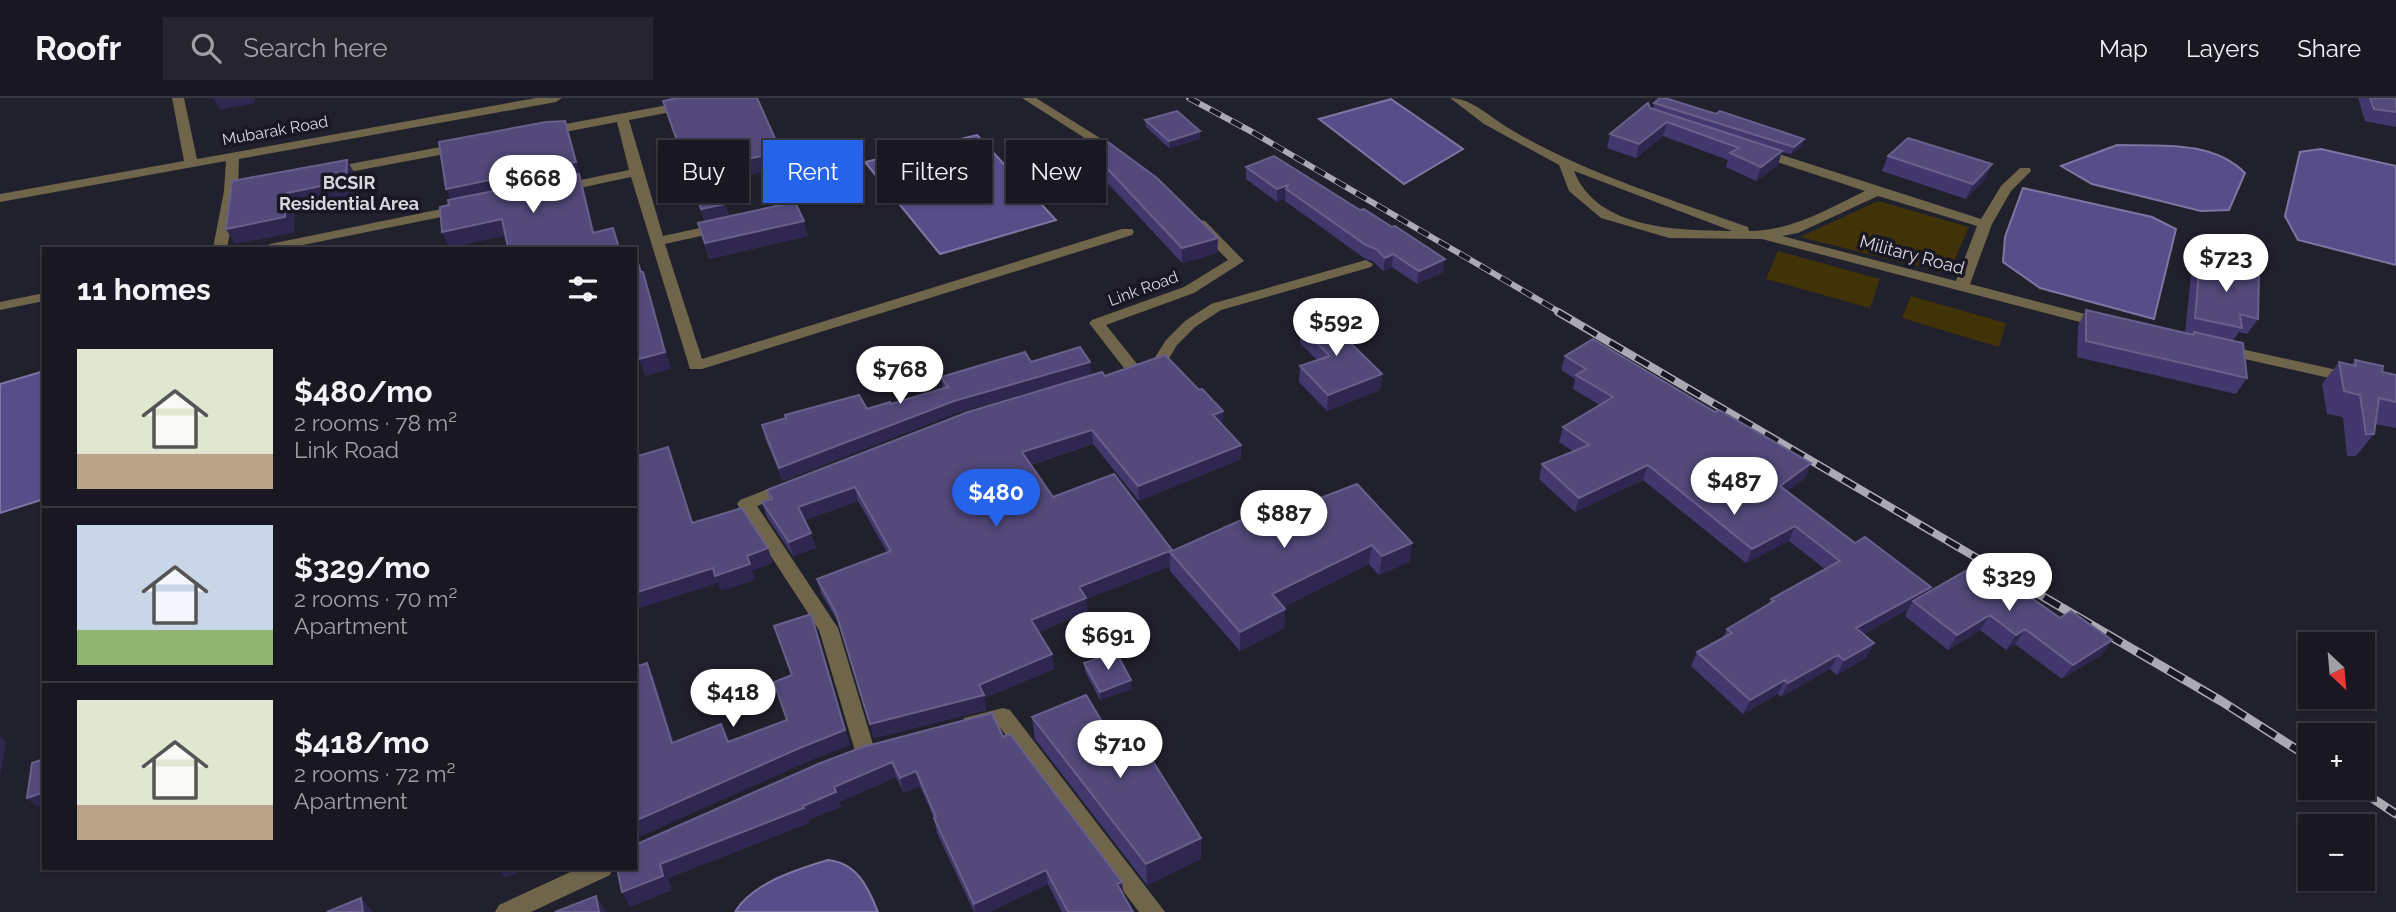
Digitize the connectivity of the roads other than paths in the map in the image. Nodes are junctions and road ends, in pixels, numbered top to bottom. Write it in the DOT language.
graph roads {
  1 [pos="178,98"];
  2 [pos="556,98"];
  3 [pos="724,98"];
  4 [pos="1028,98"];
  5 [pos="1456,98"];
  6 [pos="622,117"];
  7 [pos="528,135"];
  8 [pos="474,145"];
  9 [pos="1744,147"];
  10 [pos="233,155"];
  11 [pos="191,163"];
  12 [pos="1134,165"];
  13 [pos="1565,165"];
  14 [pos="2025,171"];
  15 [pos="636,173"];
  16 [pos="312,175"];
  17 [pos="1877,191"];
  18 [pos="541,192"];
  19 [pos="0,198"];
  20 [pos="474,206"];
  21 [pos="1191,215"];
  22 [pos="1985,224"];
  23 [pos="734,225"];
  24 [pos="1127,232"];
  25 [pos="1762,235"];
  26 [pos="658,241"];
  27 [pos="219,247"];
  28 [pos="275,247"];
  29 [pos="1366,264"];
  30 [pos="1961,288"];
  31 [pos="42,297"];
  32 [pos="0,306"];
  33 [pos="2118,326"];
  34 [pos="2209,347"];
  35 [pos="2396,388"];
  36 [pos="804,480"];
  37 [pos="953,729"];
  38 [pos="890,745"];
  39 [pos="865,751"];
  40 [pos="840,761"];
  41 [pos="598,870"];
  42 [pos="507,912"];
  43 [pos="1153,912"];
  1 -- 11 [label="street"];
  2 -- 10 [label="street, Mubarak Road"];
  3 -- 6 [label="street"];
  4 -- 12 [label="street"];
  5 -- 13 [label="street"];
  6 -- 7 [label="street"];
  6 -- 15 [label="street"];
  8 -- 16 [label="street"];
  9 -- 17 [label="street"];
  10 -- 11 [label="street, Mubarak Road"];
  10 -- 27 [label="street"];
  11 -- 19 [label="street, Mubarak Road"];
  13 -- 25 [label="street"];
  13 -- 25 [label="street, Military Road"];
  14 -- 22 [label="street"];
  15 -- 18 [label="street"];
  15 -- 26 [label="street"];
  17 -- 22 [label="street"];
  17 -- 25 [label="street"];
  20 -- 28 [label="street"];
  21 -- 29 [label="street, Link Road"];
  22 -- 30 [label="street"];
  23 -- 26 [label="street"];
  24 -- 26 [label="street"];
  25 -- 30 [label="street, Military Road"];
  30 -- 33 [label="street, Military Road"];
  31 -- 32 [label="street"];
  34 -- 35 [label="street"];
  36 -- 39 [label="street"];
  37 -- 43 [label="street"];
  38 -- 39 [label="street"];
  39 -- 40 [label="street"];
  41 -- 42 [label="street"];
}
